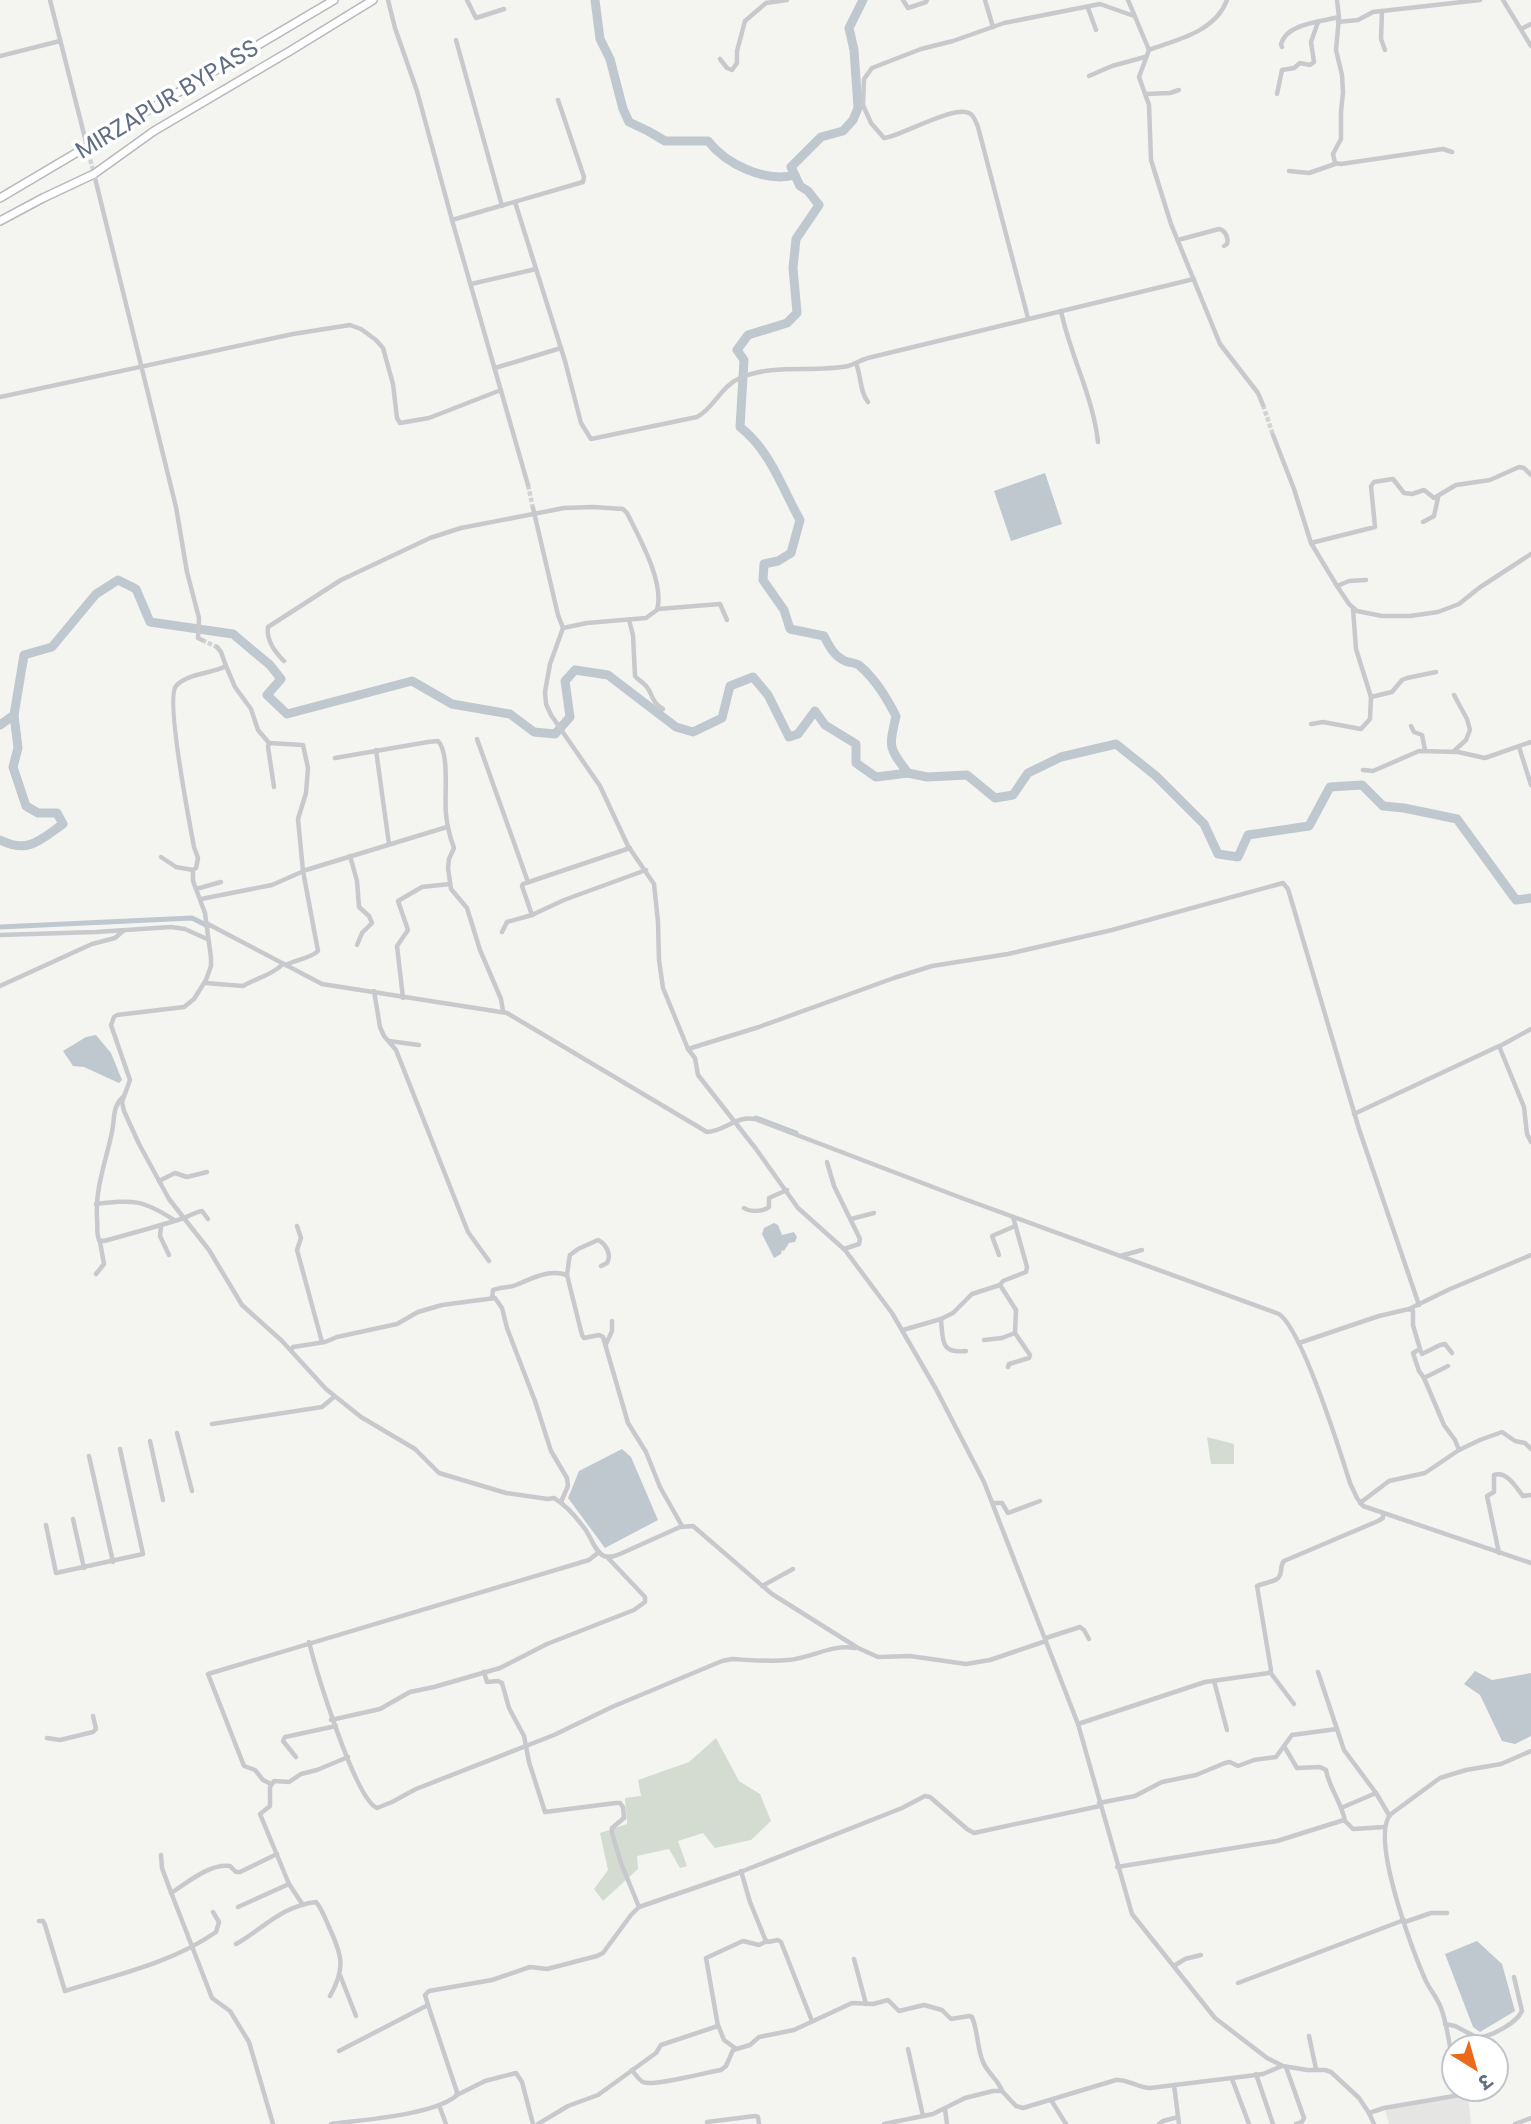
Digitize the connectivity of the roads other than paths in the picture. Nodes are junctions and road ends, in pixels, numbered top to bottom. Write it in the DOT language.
graph roads {
  1 [pos="50,0"];
  2 [pos="334,0"];
  3 [pos="373,0"];
  4 [pos="467,0"];
  5 [pos="787,0"];
  6 [pos="903,0"];
  7 [pos="927,0"];
  8 [pos="985,0"];
  9 [pos="1128,0"];
  10 [pos="1227,0"];
  11 [pos="1337,0"];
  12 [pos="1480,0"];
  13 [pos="1503,0"];
  14 [pos="391,1"];
  15 [pos="1088,8"];
  16 [pos="504,9"];
  17 [pos="1381,11"];
  18 [pos="1134,16"];
  19 [pos="1339,19"];
  20 [pos="1318,22"];
  21 [pos="1531,24"];
  22 [pos="993,27"];
  23 [pos="1521,29"];
  24 [pos="1096,30"];
  25 [pos="456,40"];
  26 [pos="60,41"];
  27 [pos="1531,46"];
  28 [pos="1282,47"];
  29 [pos="1149,50"];
  30 [pos="1385,50"];
  31 [pos="0,56"];
  32 [pos="1146,57"];
  33 [pos="720,59"];
  34 [pos="1089,76"];
  35 [pos="1179,90"];
  36 [pos="1145,94"];
  37 [pos="1277,94"];
  38 [pos="558,100"];
  39 [pos="87,147"];
  40 [pos="1452,152"];
  41 [pos="1336,164"];
  42 [pos="1289,170"];
  43 [pos="94,174"];
  44 [pos="0,198"];
  45 [pos="515,202"];
  46 [pos="502,206"];
  47 [pos="452,220"];
  48 [pos="0,221"];
  49 [pos="1178,240"];
  50 [pos="1224,246"];
  51 [pos="536,270"];
  52 [pos="1194,279"];
  53 [pos="471,284"];
  54 [pos="1061,311"];
  55 [pos="1028,318"];
  56 [pos="561,348"];
  57 [pos="856,363"];
  58 [pos="143,366"];
  59 [pos="495,368"];
  60 [pos="501,390"];
  61 [pos="0,397"];
  62 [pos="868,402"];
  63 [pos="1264,405"];
  64 [pos="1273,435"];
  65 [pos="1098,442"];
  66 [pos="1531,475"];
  67 [pos="528,485"];
  68 [pos="1438,497"];
  69 [pos="533,508"];
  70 [pos="535,515"];
  71 [pos="1423,522"];
  72 [pos="1311,543"];
  73 [pos="1531,554"];
  74 [pos="1366,580"];
  75 [pos="1337,586"];
  76 [pos="1353,608"];
  77 [pos="657,609"];
  78 [pos="629,620"];
  79 [pos="727,620"];
  80 [pos="563,628"];
  81 [pos="202,640"];
  82 [pos="217,647"];
  83 [pos="284,661"];
  84 [pos="226,666"];
  85 [pos="1436,673"];
  86 [pos="1454,695"];
  87 [pos="1371,697"];
  88 [pos="663,709"];
  89 [pos="1311,724"];
  90 [pos="1411,726"];
  91 [pos="477,739"];
  92 [pos="1531,742"];
  93 [pos="269,743"];
  94 [pos="1519,747"];
  95 [pos="376,750"];
  96 [pos="1425,750"];
  97 [pos="1454,752"];
  98 [pos="335,758"];
  99 [pos="1363,770"];
  100 [pos="1531,785"];
  101 [pos="274,787"];
  102 [pos="447,827"];
  103 [pos="389,844"];
  104 [pos="630,848"];
  105 [pos="350,856"];
  106 [pos="161,857"];
  107 [pos="193,870"];
  108 [pos="646,870"];
  109 [pos="303,871"];
  110 [pos="221,882"];
  111 [pos="528,882"];
  112 [pos="450,884"];
  113 [pos="196,889"];
  114 [pos="201,899"];
  115 [pos="532,915"];
  116 [pos="206,925"];
  117 [pos="123,930"];
  118 [pos="502,932"];
  119 [pos="0,935"];
  120 [pos="207,937"];
  121 [pos="357,945"];
  122 [pos="282,966"];
  123 [pos="204,983"];
  124 [pos="0,986"];
  125 [pos="374,994"];
  126 [pos="402,998"];
  127 [pos="503,1011"];
  128 [pos="1531,1029"];
  129 [pos="389,1041"];
  130 [pos="419,1045"];
  131 [pos="1500,1046"];
  132 [pos="688,1049"];
  133 [pos="123,1097"];
  134 [pos="1354,1114"];
  135 [pos="736,1123"];
  136 [pos="1531,1142"];
  137 [pos="827,1163"];
  138 [pos="206,1172"];
  139 [pos="159,1181"];
  140 [pos="787,1191"];
  141 [pos="96,1204"];
  142 [pos="744,1208"];
  143 [pos="874,1213"];
  144 [pos="183,1219"];
  145 [pos="208,1219"];
  146 [pos="851,1219"];
  147 [pos="174,1220"];
  148 [pos="1014,1222"];
  149 [pos="161,1225"];
  150 [pos="297,1226"];
  151 [pos="100,1241"];
  152 [pos="844,1249"];
  153 [pos="1142,1250"];
  154 [pos="169,1255"];
  155 [pos="999,1255"];
  156 [pos="1531,1255"];
  157 [pos="1121,1256"];
  158 [pos="489,1261"];
  159 [pos="601,1266"];
  160 [pos="96,1274"];
  161 [pos="567,1275"];
  162 [pos="1000,1284"];
  163 [pos="492,1298"];
  164 [pos="1419,1305"];
  165 [pos="1409,1309"];
  166 [pos="941,1319"];
  167 [pos="612,1321"];
  168 [pos="904,1330"];
  169 [pos="1015,1333"];
  170 [pos="984,1340"];
  171 [pos="322,1342"];
  172 [pos="1299,1343"];
  173 [pos="606,1346"];
  174 [pos="1420,1349"];
  175 [pos="291,1350"];
  176 [pos="966,1351"];
  177 [pos="1452,1353"];
  178 [pos="1447,1366"];
  179 [pos="1008,1367"];
  180 [pos="1424,1378"];
  181 [pos="333,1397"];
  182 [pos="212,1424"];
  183 [pos="177,1433"];
  184 [pos="150,1441"];
  185 [pos="120,1449"];
  186 [pos="1531,1449"];
  187 [pos="1459,1450"];
  188 [pos="89,1456"];
  189 [pos="192,1491"];
  190 [pos="1531,1495"];
  191 [pos="163,1500"];
  192 [pos="1040,1501"];
  193 [pos="561,1502"];
  194 [pos="993,1503"];
  195 [pos="1360,1503"];
  196 [pos="1383,1516"];
  197 [pos="73,1519"];
  198 [pos="47,1525"];
  199 [pos="682,1526"];
  200 [pos="599,1552"];
  201 [pos="1499,1553"];
  202 [pos="607,1557"];
  203 [pos="113,1562"];
  204 [pos="1531,1563"];
  205 [pos="84,1568"];
  206 [pos="793,1569"];
  207 [pos="762,1586"];
  208 [pos="1046,1639"];
  209 [pos="1089,1639"];
  210 [pos="309,1642"];
  211 [pos="858,1648"];
  212 [pos="484,1672"];
  213 [pos="1270,1672"];
  214 [pos="1318,1672"];
  215 [pos="1214,1681"];
  216 [pos="1294,1704"];
  217 [pos="93,1716"];
  218 [pos="331,1720"];
  219 [pos="1078,1724"];
  220 [pos="336,1726"];
  221 [pos="1337,1729"];
  222 [pos="1227,1731"];
  223 [pos="47,1738"];
  224 [pos="527,1746"];
  225 [pos="1284,1746"];
  226 [pos="1531,1751"];
  227 [pos="348,1756"];
  228 [pos="296,1757"];
  229 [pos="271,1784"];
  230 [pos="1376,1793"];
  231 [pos="1100,1804"];
  232 [pos="1341,1808"];
  233 [pos="1389,1815"];
  234 [pos="1345,1821"];
  235 [pos="1384,1827"];
  236 [pos="277,1854"];
  237 [pos="161,1855"];
  238 [pos="1117,1867"];
  239 [pos="741,1871"];
  240 [pos="289,1884"];
  241 [pos="171,1894"];
  242 [pos="303,1905"];
  243 [pos="639,1907"];
  244 [pos="239,1908"];
  245 [pos="213,1912"];
  246 [pos="1447,1913"];
  247 [pos="1404,1921"];
  248 [pos="39,1922"];
  249 [pos="767,1941"];
  250 [pos="236,1944"];
  251 [pos="192,1948"];
  252 [pos="1202,1955"];
  253 [pos="853,1959"];
  254 [pos="1174,1966"];
  255 [pos="340,1973"];
  256 [pos="1514,1978"];
  257 [pos="1238,1983"];
  258 [pos="330,1996"];
  259 [pos="866,2004"];
  260 [pos="428,2005"];
  261 [pos="356,2016"];
  262 [pos="812,2021"];
  263 [pos="1446,2024"];
  264 [pos="718,2025"];
  265 [pos="1448,2033"];
  266 [pos="1309,2036"];
  267 [pos="736,2048"];
  268 [pos="908,2049"];
  269 [pos="339,2051"];
  270 [pos="1284,2066"];
  271 [pos="1316,2069"];
  272 [pos="632,2070"];
  273 [pos="1256,2074"];
  274 [pos="1233,2079"];
  275 [pos="1174,2085"];
  276 [pos="1002,2091"];
  277 [pos="457,2095"];
  278 [pos="1440,2098"];
  279 [pos="1051,2099"];
  280 [pos="439,2105"];
  281 [pos="945,2109"];
  282 [pos="1369,2113"];
  283 [pos="923,2116"];
  284 [pos="1178,2117"];
  285 [pos="1531,2118"];
  286 [pos="707,2122"];
  287 [pos="273,2124"];
  288 [pos="331,2124"];
  289 [pos="446,2124"];
  290 [pos="536,2124"];
  291 [pos="760,2124"];
  292 [pos="884,2124"];
  293 [pos="947,2124"];
  294 [pos="1066,2124"];
  295 [pos="1159,2124"];
  296 [pos="1180,2124"];
  297 [pos="1249,2124"];
  298 [pos="1273,2124"];
  299 [pos="1296,2124"];
  300 [pos="1374,2124"];
  301 [pos="1515,2124"];
  1 -- 26 [label="street"];
  2 -- 39 [label="highway, MIRZAPUR BYPASS"];
  3 -- 43 [label="highway"];
  4 -- 16 [label="street"];
  5 -- 33 [label="street"];
  6 -- 7 [label="street"];
  8 -- 22 [label="street"];
  9 -- 18 [label="street"];
  10 -- 29 [label="street"];
  11 -- 19 [label="street"];
  12 -- 17 [label="street"];
  13 -- 23 [label="street"];
  14 -- 47 [label="street"];
  15 -- 18 [label="street"];
  15 -- 22 [label="street"];
  15 -- 24 [label="street"];
  17 -- 19 [label="street"];
  17 -- 30 [label="street"];
  18 -- 29 [label="street"];
  19 -- 20 [label="street"];
  19 -- 41 [label="street"];
  20 -- 28 [label="street"];
  20 -- 37 [label="street"];
  21 -- 23 [label="street"];
  22 -- 55 [label="street"];
  23 -- 27 [label="street"];
  25 -- 46 [label="street"];
  26 -- 31 [label="street"];
  26 -- 39 [label="street"];
  29 -- 32 [label="street"];
  32 -- 34 [label="street"];
  32 -- 36 [label="street"];
  35 -- 36 [label="street"];
  36 -- 49 [label="street"];
  38 -- 45 [label="street"];
  39 -- 44 [label="highway, MIRZAPUR BYPASS"];
  40 -- 41 [label="street"];
  41 -- 42 [label="street"];
  43 -- 48 [label="highway"];
  43 -- 58 [label="street"];
  45 -- 46 [label="street"];
  45 -- 51 [label="street"];
  46 -- 47 [label="street"];
  47 -- 53 [label="street"];
  49 -- 50 [label="street"];
  49 -- 52 [label="street"];
  51 -- 53 [label="street"];
  51 -- 56 [label="street"];
  52 -- 54 [label="street"];
  52 -- 63 [label="street"];
  53 -- 59 [label="street"];
  54 -- 55 [label="street"];
  54 -- 65 [label="street"];
  55 -- 57 [label="street"];
  56 -- 57 [label="street"];
  56 -- 59 [label="street"];
  57 -- 62 [label="street"];
  58 -- 60 [label="street"];
  58 -- 61 [label="street"];
  58 -- 81 [label="street"];
  59 -- 60 [label="street"];
  60 -- 67 [label="street"];
  64 -- 72 [label="street"];
  66 -- 68 [label="street"];
  68 -- 71 [label="street"];
  68 -- 72 [label="street"];
  69 -- 70 [label="street"];
  70 -- 77 [label="street"];
  70 -- 80 [label="street"];
  70 -- 83 [label="street"];
  72 -- 75 [label="street"];
  73 -- 76 [label="street"];
  74 -- 75 [label="street"];
  75 -- 76 [label="street"];
  76 -- 87 [label="street"];
  77 -- 78 [label="street"];
  77 -- 79 [label="street"];
  78 -- 80 [label="street"];
  78 -- 88 [label="street"];
  80 -- 104 [label="street"];
  82 -- 84 [label="street"];
  84 -- 93 [label="street"];
  84 -- 107 [label="street"];
  85 -- 87 [label="street"];
  86 -- 97 [label="street"];
  87 -- 89 [label="street"];
  90 -- 96 [label="street"];
  91 -- 111 [label="street"];
  92 -- 94 [label="street"];
  93 -- 101 [label="street"];
  93 -- 109 [label="street"];
  94 -- 97 [label="street"];
  94 -- 100 [label="street"];
  95 -- 98 [label="street"];
  95 -- 102 [label="street"];
  95 -- 103 [label="street"];
  96 -- 97 [label="street"];
  96 -- 99 [label="street"];
  102 -- 103 [label="street"];
  102 -- 112 [label="street"];
  103 -- 105 [label="street"];
  104 -- 108 [label="street"];
  104 -- 111 [label="street"];
  105 -- 109 [label="street"];
  105 -- 121 [label="street"];
  106 -- 107 [label="street"];
  107 -- 113 [label="street"];
  108 -- 115 [label="street"];
  108 -- 132 [label="street"];
  109 -- 114 [label="street"];
  109 -- 122 [label="street"];
  110 -- 113 [label="street"];
  111 -- 115 [label="street"];
  112 -- 126 [label="street"];
  112 -- 127 [label="street"];
  113 -- 114 [label="street"];
  114 -- 116 [label="street"];
  115 -- 118 [label="street"];
  116 -- 120 [label="street"];
  116 -- 122 [label="street"];
  117 -- 119 [label="street"];
  117 -- 120 [label="street"];
  117 -- 124 [label="street"];
  120 -- 123 [label="street"];
  122 -- 123 [label="street"];
  122 -- 125 [label="street"];
  123 -- 133 [label="street"];
  125 -- 126 [label="street"];
  125 -- 129 [label="street"];
  126 -- 127 [label="street"];
  127 -- 135 [label="street"];
  128 -- 131 [label="street"];
  129 -- 130 [label="street"];
  129 -- 158 [label="street"];
  131 -- 134 [label="street"];
  131 -- 136 [label="street"];
  132 -- 134 [label="street"];
  132 -- 135 [label="street"];
  133 -- 139 [label="street"];
  133 -- 141 [label="street"];
  134 -- 164 [label="street"];
  135 -- 140 [label="street"];
  135 -- 148 [label="street"];
  137 -- 146 [label="street"];
  138 -- 139 [label="street"];
  139 -- 144 [label="street"];
  140 -- 142 [label="street"];
  140 -- 152 [label="street"];
  141 -- 147 [label="street"];
  141 -- 151 [label="street"];
  143 -- 146 [label="street"];
  144 -- 145 [label="street"];
  144 -- 147 [label="street"];
  144 -- 175 [label="street"];
  146 -- 152 [label="street"];
  147 -- 149 [label="street"];
  148 -- 155 [label="street"];
  148 -- 157 [label="street"];
  148 -- 162 [label="street"];
  149 -- 151 [label="street"];
  149 -- 154 [label="street"];
  150 -- 171 [label="street"];
  151 -- 160 [label="street"];
  152 -- 168 [label="street"];
  153 -- 157 [label="street"];
  156 -- 164 [label="street"];
  157 -- 172 [label="street"];
  159 -- 161 [label="street"];
  161 -- 163 [label="street"];
  161 -- 173 [label="street"];
  162 -- 166 [label="street"];
  162 -- 169 [label="street"];
  163 -- 171 [label="street"];
  163 -- 193 [label="street"];
  164 -- 165 [label="street"];
  165 -- 172 [label="street"];
  165 -- 174 [label="street"];
  166 -- 168 [label="street"];
  166 -- 176 [label="street"];
  167 -- 173 [label="street"];
  168 -- 194 [label="street"];
  169 -- 170 [label="street"];
  169 -- 179 [label="street"];
  171 -- 175 [label="street"];
  172 -- 195 [label="street"];
  173 -- 199 [label="street"];
  174 -- 177 [label="street"];
  174 -- 180 [label="street"];
  175 -- 181 [label="street"];
  178 -- 180 [label="street"];
  180 -- 187 [label="street"];
  181 -- 182 [label="street"];
  181 -- 193 [label="street"];
  183 -- 189 [label="street"];
  184 -- 191 [label="street"];
  185 -- 203 [label="street"];
  186 -- 187 [label="street"];
  187 -- 195 [label="street"];
  188 -- 203 [label="street"];
  190 -- 201 [label="street"];
  192 -- 194 [label="street"];
  193 -- 200 [label="street"];
  194 -- 208 [label="street"];
  195 -- 196 [label="street"];
  196 -- 201 [label="street"];
  196 -- 213 [label="street"];
  197 -- 205 [label="street"];
  198 -- 205 [label="street"];
  199 -- 202 [label="street"];
  199 -- 207 [label="street"];
  200 -- 202 [label="street"];
  200 -- 210 [label="street"];
  201 -- 204 [label="street"];
  202 -- 212 [label="street"];
  203 -- 205 [label="street"];
  206 -- 207 [label="street"];
  207 -- 211 [label="street"];
  208 -- 209 [label="street"];
  208 -- 211 [label="street"];
  208 -- 219 [label="street"];
  210 -- 218 [label="street"];
  210 -- 229 [label="street"];
  211 -- 224 [label="street"];
  212 -- 218 [label="street"];
  212 -- 224 [label="street"];
  213 -- 215 [label="street"];
  213 -- 216 [label="street"];
  214 -- 221 [label="street"];
  215 -- 219 [label="street"];
  215 -- 222 [label="street"];
  217 -- 223 [label="street"];
  218 -- 220 [label="street"];
  219 -- 231 [label="street"];
  220 -- 227 [label="street"];
  220 -- 228 [label="street"];
  221 -- 225 [label="street"];
  221 -- 230 [label="street"];
  224 -- 227 [label="street"];
  224 -- 243 [label="street"];
  225 -- 231 [label="street"];
  225 -- 232 [label="street"];
  226 -- 233 [label="street"];
  227 -- 229 [label="street"];
  229 -- 236 [label="street"];
  230 -- 232 [label="street"];
  230 -- 233 [label="street"];
  231 -- 238 [label="street"];
  231 -- 239 [label="street"];
  232 -- 234 [label="street"];
  233 -- 235 [label="street"];
  234 -- 235 [label="street"];
  234 -- 238 [label="street"];
  235 -- 247 [label="street"];
  236 -- 240 [label="street"];
  236 -- 241 [label="street"];
  237 -- 241 [label="street"];
  238 -- 254 [label="street"];
  239 -- 243 [label="street"];
  239 -- 249 [label="street"];
  240 -- 242 [label="street"];
  240 -- 244 [label="street"];
  241 -- 251 [label="street"];
  242 -- 250 [label="street"];
  242 -- 255 [label="street"];
  243 -- 260 [label="street"];
  245 -- 251 [label="street"];
  246 -- 247 [label="street"];
  247 -- 257 [label="street"];
  247 -- 263 [label="street"];
  248 -- 251 [label="street"];
  249 -- 262 [label="street"];
  249 -- 264 [label="street"];
  251 -- 287 [label="street"];
  252 -- 254 [label="street"];
  253 -- 259 [label="street"];
  254 -- 270 [label="street"];
  255 -- 258 [label="street"];
  255 -- 261 [label="street"];
  256 -- 263 [label="street"];
  259 -- 262 [label="street"];
  259 -- 276 [label="street"];
  260 -- 269 [label="street"];
  260 -- 277 [label="street"];
  262 -- 267 [label="street"];
  263 -- 265 [label="street"];
  264 -- 267 [label="street"];
  264 -- 272 [label="street"];
  266 -- 271 [label="street"];
  267 -- 272 [label="street"];
  268 -- 283 [label="street"];
  270 -- 271 [label="street"];
  270 -- 273 [label="street"];
  270 -- 299 [label="street"];
  271 -- 282 [label="street"];
  272 -- 290 [label="street"];
  273 -- 274 [label="street"];
  273 -- 298 [label="street"];
  274 -- 275 [label="street"];
  274 -- 297 [label="street"];
  275 -- 279 [label="street"];
  275 -- 284 [label="street"];
  276 -- 279 [label="street"];
  276 -- 281 [label="street"];
  277 -- 280 [label="street"];
  277 -- 290 [label="street"];
  278 -- 282 [label="street"];
  279 -- 294 [label="street"];
  280 -- 288 [label="street"];
  280 -- 289 [label="street"];
  281 -- 283 [label="street"];
  281 -- 293 [label="street"];
  282 -- 300 [label="street"];
  283 -- 292 [label="street"];
  284 -- 295 [label="street"];
  284 -- 296 [label="street"];
  285 -- 301 [label="street"];
  286 -- 291 [label="street"];
}
